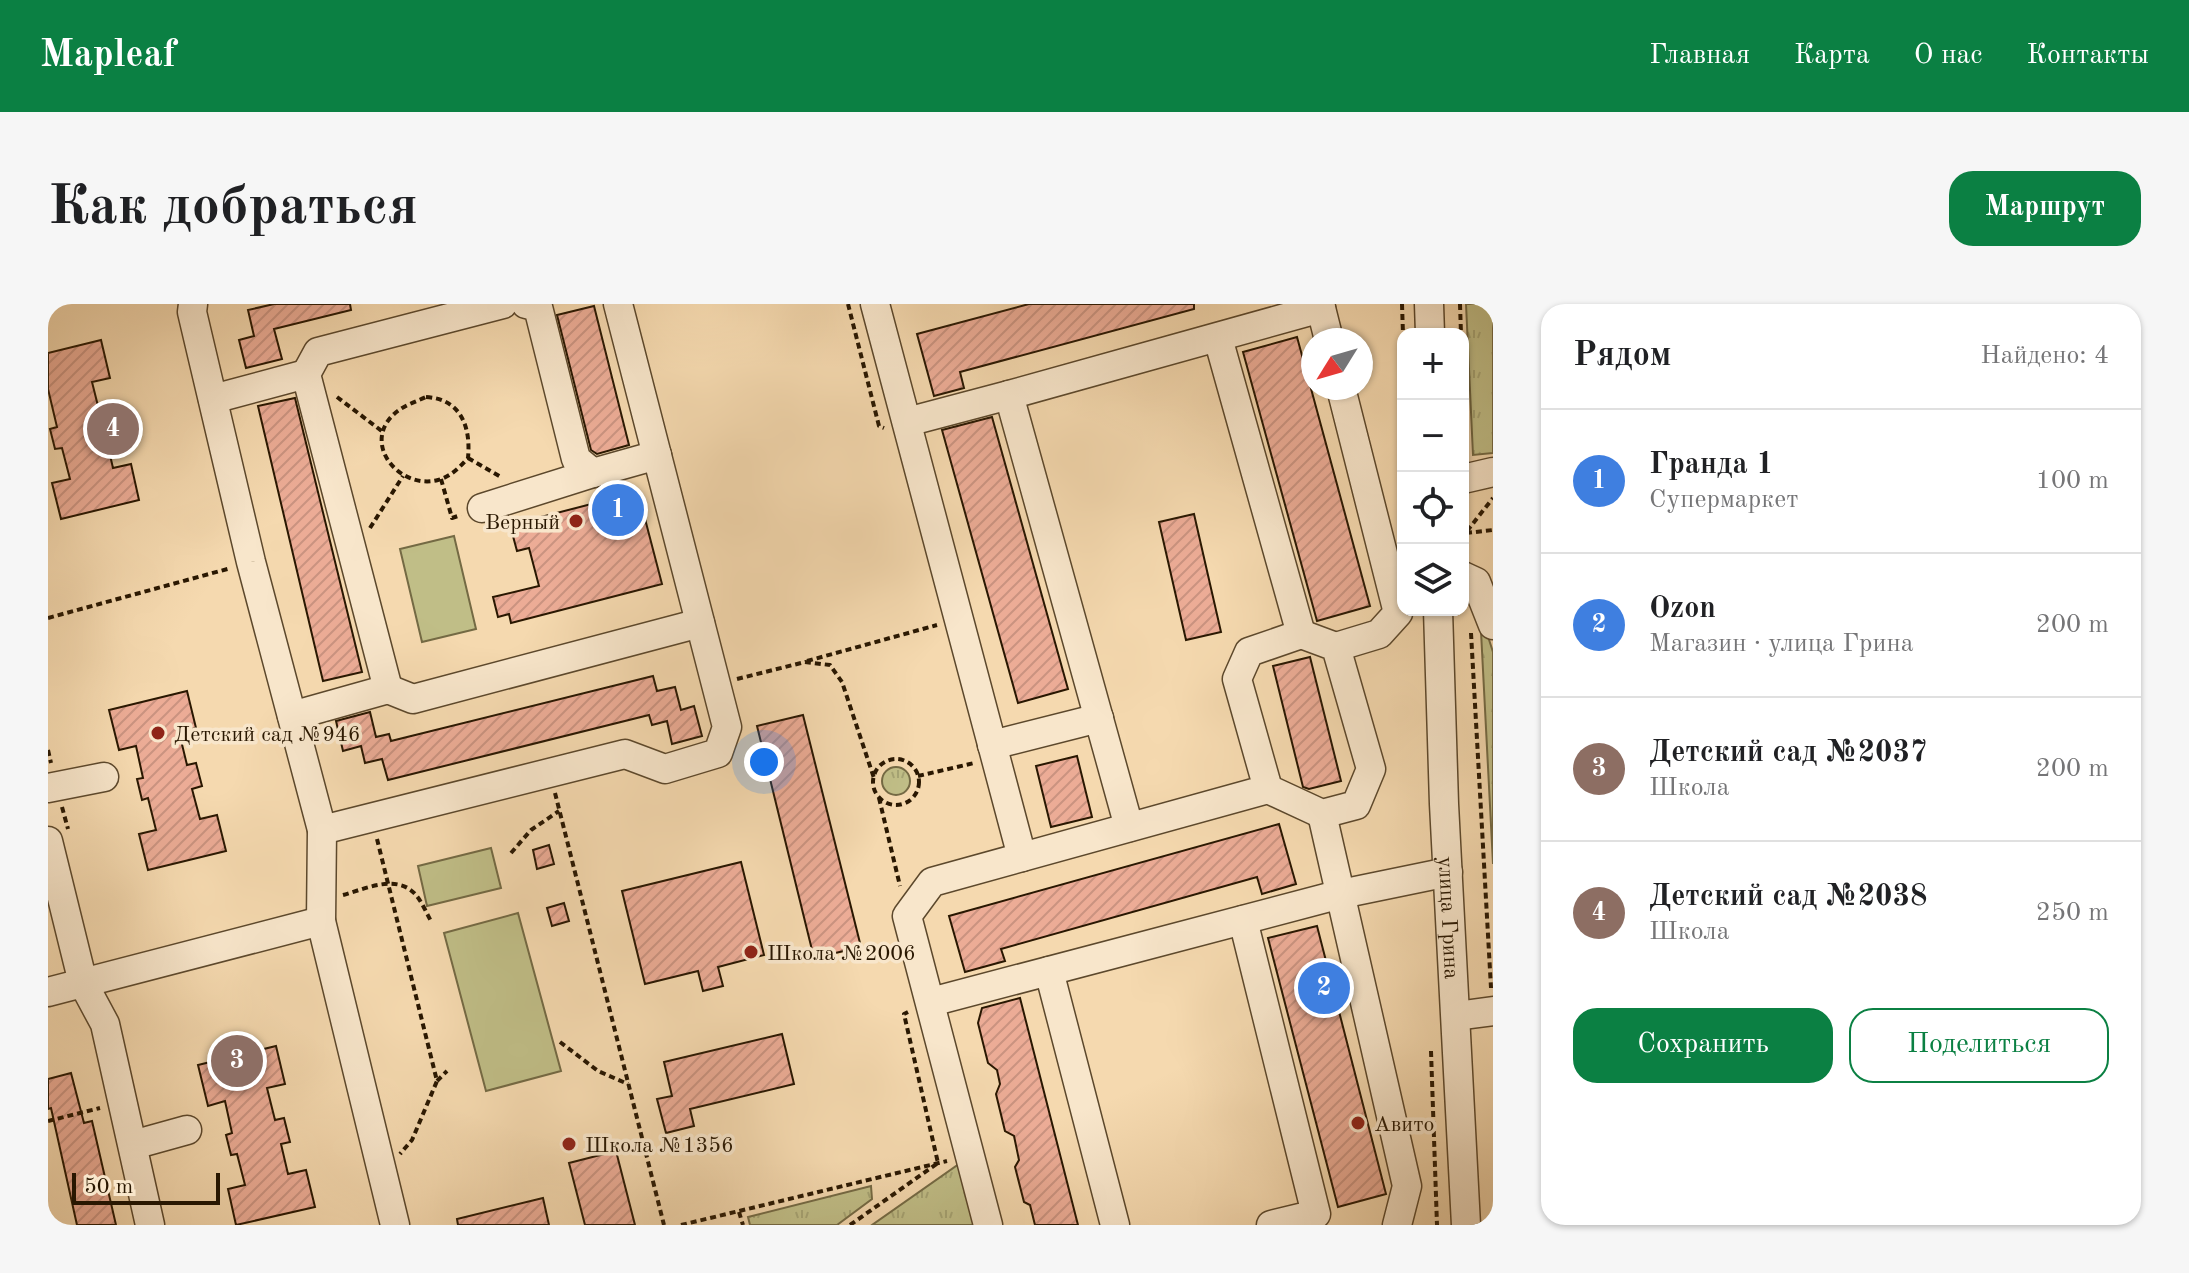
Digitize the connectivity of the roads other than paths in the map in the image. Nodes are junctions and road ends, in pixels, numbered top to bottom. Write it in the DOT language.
graph roads {
  1 [pos="193,304"];
  2 [pos="503,304"];
  3 [pos="526,304"];
  4 [pos="618,304"];
  5 [pos="875,304"];
  6 [pos="1429,304"];
  7 [pos="1321,306"];
  8 [pos="1326,328"];
  9 [pos="1430,328"];
  10 [pos="1218,338"];
  11 [pos="306,374"];
  12 [pos="1009,395"];
  13 [pos="213,399"];
  14 [pos="1344,400"];
  15 [pos="899,426"];
  16 [pos="657,455"];
  17 [pos="1493,472"];
  18 [pos="593,473"];
  19 [pos="1469,478"];
  20 [pos="482,508"];
  21 [pos="1469,579"];
  22 [pos="1438,616"];
  23 [pos="700,623"];
  24 [pos="1482,625"];
  25 [pos="1301,634"];
  26 [pos="1336,647"];
  27 [pos="388,689"];
  28 [pos="292,716"];
  29 [pos="1099,718"];
  30 [pos="994,751"];
  31 [pos="104,777"];
  32 [pos="48,788"];
  33 [pos="1268,789"];
  34 [pos="1322,814"];
  35 [pos="1129,827"];
  36 [pos="322,830"];
  37 [pos="48,841"];
  38 [pos="1022,857"];
  39 [pos="1448,872"];
  40 [pos="1341,894"];
  41 [pos="321,911"];
  42 [pos="1243,920"];
  43 [pos="1049,971"];
  44 [pos="83,983"];
  45 [pos="48,992"];
  46 [pos="931,1002"];
  47 [pos="1492,1011"];
  48 [pos="1456,1016"];
  49 [pos="187,1130"];
  50 [pos="133,1145"];
  51 [pos="150,1225"];
  52 [pos="395,1225"];
  53 [pos="988,1225"];
  54 [pos="1115,1225"];
  55 [pos="1271,1225"];
  56 [pos="1397,1225"];
  57 [pos="1466,1225"];
  1 -- 13 [label="street"];
  2 -- 11 [label="street"];
  3 -- 18 [label="street"];
  4 -- 16 [label="street"];
  5 -- 15 [label="street"];
  6 -- 9 [label="street"];
  7 -- 8 [label="street"];
  7 -- 10 [label="street"];
  10 -- 12 [label="street"];
  10 -- 25 [label="street"];
  11 -- 13 [label="street"];
  11 -- 27 [label="street"];
  12 -- 15 [label="street"];
  12 -- 29 [label="street"];
  13 -- 28 [label="street"];
  14 -- 26 [label="street"];
  15 -- 30 [label="street"];
  16 -- 18 [label="street"];
  16 -- 23 [label="street"];
  17 -- 19 [label="street"];
  18 -- 20 [label="street"];
  21 -- 24 [label="street"];
  22 -- 39 [label="street, улица Грина"];
  23 -- 27 [label="street"];
  23 -- 36 [label="street"];
  25 -- 26 [label="street"];
  25 -- 33 [label="street"];
  26 -- 34 [label="street"];
  27 -- 28 [label="street"];
  28 -- 36 [label="street"];
  29 -- 30 [label="street"];
  29 -- 35 [label="street"];
  30 -- 38 [label="street"];
  31 -- 32 [label="street"];
  33 -- 34 [label="street"];
  33 -- 35 [label="street"];
  34 -- 40 [label="street"];
  35 -- 38 [label="street"];
  36 -- 41 [label="street"];
  37 -- 44 [label="street"];
  38 -- 46 [label="street"];
  39 -- 40 [label="street"];
  39 -- 48 [label="street, улица Грина"];
  40 -- 42 [label="street"];
  40 -- 56 [label="street"];
  41 -- 44 [label="street"];
  41 -- 52 [label="street"];
  42 -- 43 [label="street"];
  42 -- 55 [label="street"];
  43 -- 46 [label="street"];
  43 -- 54 [label="street"];
  44 -- 45 [label="street"];
  44 -- 50 [label="street"];
  46 -- 53 [label="street"];
  47 -- 48 [label="street"];
  48 -- 57 [label="street, улица Грина"];
  49 -- 50 [label="street"];
  50 -- 51 [label="street"];
}
